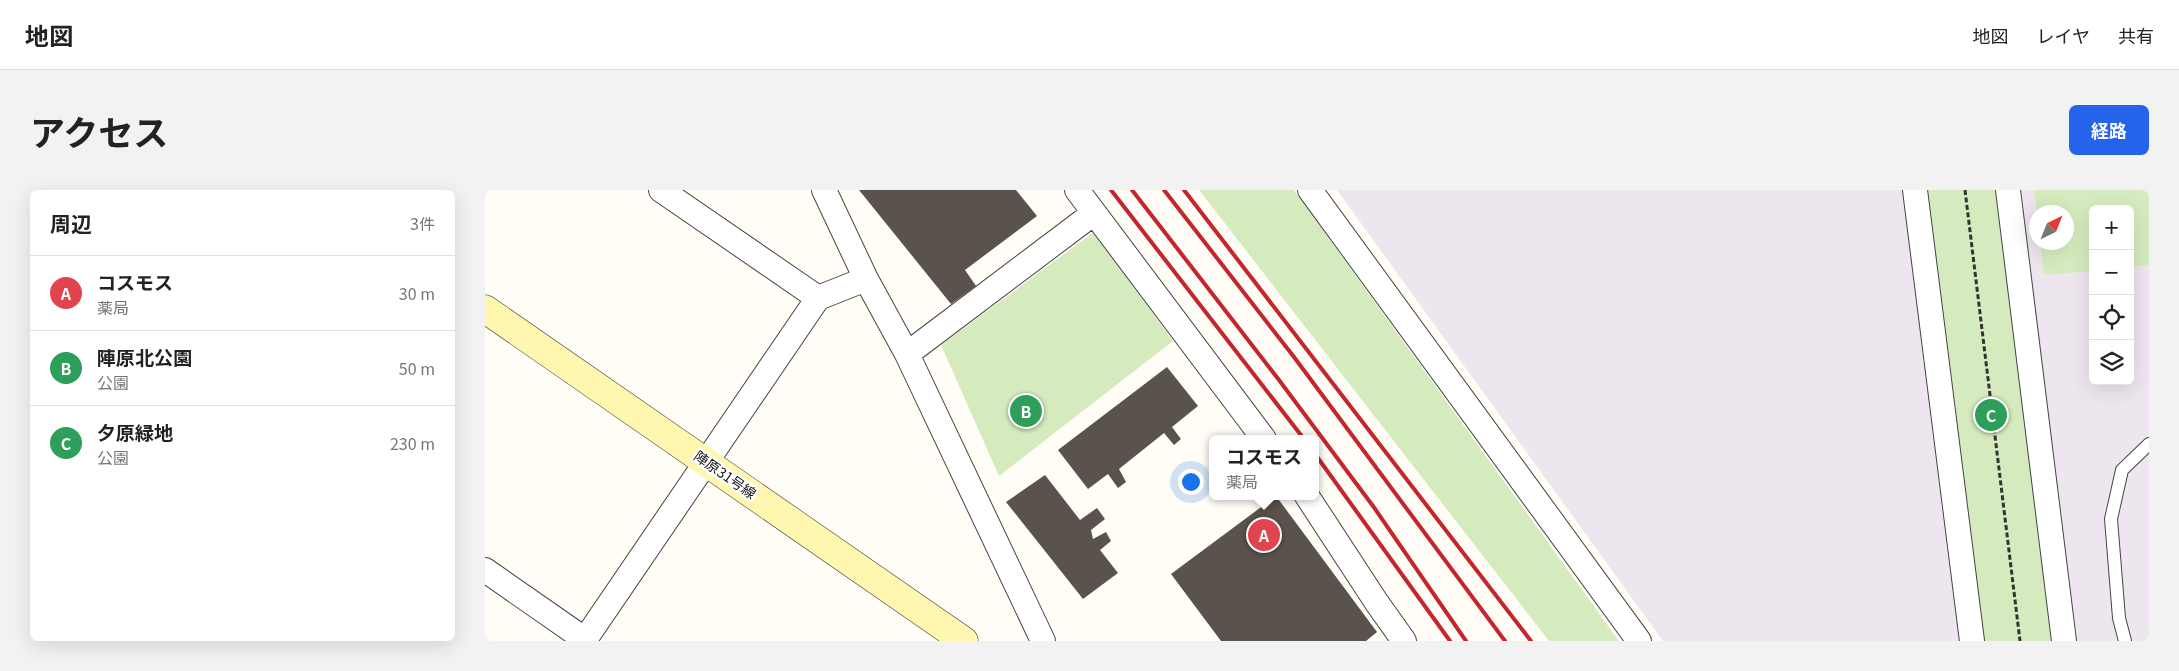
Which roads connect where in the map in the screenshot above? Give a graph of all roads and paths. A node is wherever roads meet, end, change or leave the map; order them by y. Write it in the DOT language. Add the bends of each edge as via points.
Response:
graph roads {
  1 [pos="661,190"];
  2 [pos="824,190"];
  3 [pos="1077,190"];
  4 [pos="1310,190"];
  5 [pos="1915,190"];
  6 [pos="1965,190"];
  7 [pos="2008,190"];
  8 [pos="1094,213"];
  9 [pos="866,279"];
  10 [pos="818,298"];
  11 [pos="485,309"];
  12 [pos="907,354"];
  13 [pos="1261,435"];
  14 [pos="2149,444"];
  15 [pos="706,462"];
  16 [pos="1310,500"];
  17 [pos="485,570"];
  18 [pos="585,641"];
  19 [pos="964,641"];
  20 [pos="1043,641"];
  21 [pos="1404,641"];
  22 [pos="1639,641"];
  23 [pos="1972,641"];
  24 [pos="2020,641"];
  25 [pos="2064,641"];
  26 [pos="2125,641"];
  1 -- 10 [label="street"];
  2 -- 9 [label="street"];
  3 -- 8 [label="street"];
  4 -- 22 [label="street"];
  5 -- 23 [label="street"];
  6 -- 24 [label="path"];
  7 -- 25 [label="street"];
  8 -- 12 [label="street"];
  8 -- 13 [label="street"];
  9 -- 10 [label="street"];
  9 -- 12 [label="street"];
  10 -- 15 [label="street"];
  11 -- 15 [label="street, 陣原31号線"];
  12 -- 20 [label="street"];
  14 -- 26 [label="lane" via="2122,470 2111,519 2119,618"];
  15 -- 18 [label="street"];
  15 -- 19 [label="street, 陣原31号線"];
  16 -- 21 [label="street"];
  17 -- 18 [label="street"];
}
